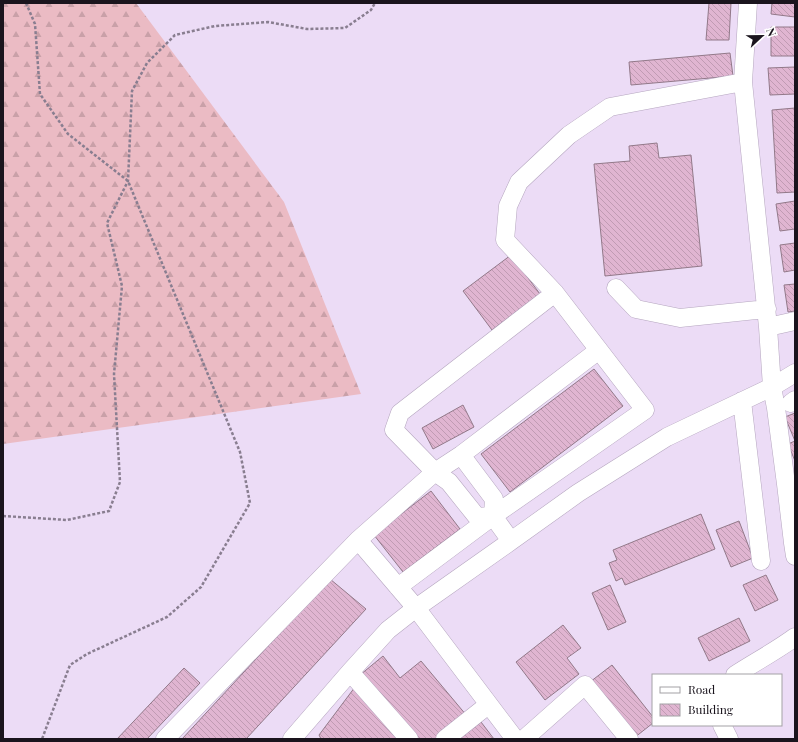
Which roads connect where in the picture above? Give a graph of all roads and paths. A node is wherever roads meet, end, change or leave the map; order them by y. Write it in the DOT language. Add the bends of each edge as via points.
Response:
graph roads {
  1 [pos="26,3"];
  2 [pos="375,3"];
  3 [pos="748,3"];
  4 [pos="743,82"];
  5 [pos="128,181"];
  6 [pos="616,288"];
  7 [pos="555,293"];
  8 [pos="767,309"];
  9 [pos="795,321"];
  10 [pos="768,327"];
  11 [pos="599,350"];
  12 [pos="795,373"];
  13 [pos="772,387"];
  14 [pos="742,401"];
  15 [pos="461,455"];
  16 [pos="435,472"];
  17 [pos="791,482"];
  18 [pos="3,516"];
  19 [pos="493,516"];
  20 [pos="358,540"];
  21 [pos="512,541"];
  22 [pos="795,556"];
  23 [pos="761,561"];
  24 [pos="398,587"];
  25 [pos="416,608"];
  26 [pos="795,638"];
  27 [pos="350,672"];
  28 [pos="736,674"];
  29 [pos="488,705"];
  30 [pos="722,726"];
  31 [pos="300,736"];
  32 [pos="42,739"];
  33 [pos="165,739"];
  34 [pos="409,739"];
  35 [pos="445,739"];
  36 [pos="515,739"];
  37 [pos="524,739"];
  38 [pos="629,739"];
  39 [pos="729,739"];
  1 -- 5 [label="path" via="35,24 40,94 68,134"];
  2 -- 5 [label="path" via="371,10 345,28 307,29 268,22 215,26 175,35 147,63 132,90"];
  3 -- 4 [label="street"];
  4 -- 7 [label="street" via="610,107 568,135 519,182 508,206 504,240"];
  4 -- 8 [label="street"];
  5 -- 18 [label="path" via="107,223 122,286 114,374 120,482 109,511 67,520"];
  5 -- 32 [label="path" via="240,452 250,503 201,587 167,617 87,654 70,665"];
  6 -- 8 [label="street" via="636,308 680,318"];
  7 -- 11 [label="street"];
  7 -- 16 [label="street" via="400,413 394,430"];
  8 -- 10 [label="street"];
  9 -- 10 [label="street"];
  10 -- 13 [label="street"];
  11 -- 15 [label="street"];
  11 -- 19 [label="street" via="645,410"];
  12 -- 13 [label="street"];
  13 -- 14 [label="street"];
  13 -- 17 [label="street"];
  14 -- 21 [label="street" via="667,437 578,494"];
  14 -- 23 [label="street"];
  15 -- 16 [label="street"];
  15 -- 19 [label="street" via="494,500"];
  16 -- 19 [label="street" via="449,482 477,517"];
  16 -- 20 [label="street"];
  17 -- 22 [label="street"];
  19 -- 21 [label="street"];
  19 -- 24 [label="street"];
  20 -- 24 [label="street"];
  20 -- 33 [label="street"];
  21 -- 25 [label="street"];
  24 -- 25 [label="street"];
  25 -- 27 [label="street" via="388,630"];
  25 -- 29 [label="street"];
  26 -- 28 [label="street"];
  27 -- 31 [label="street"];
  27 -- 34 [label="street"];
  29 -- 35 [label="street"];
  29 -- 36 [label="street"];
  30 -- 39 [label="street"];
  37 -- 38 [label="street" via="585,685"];
}
